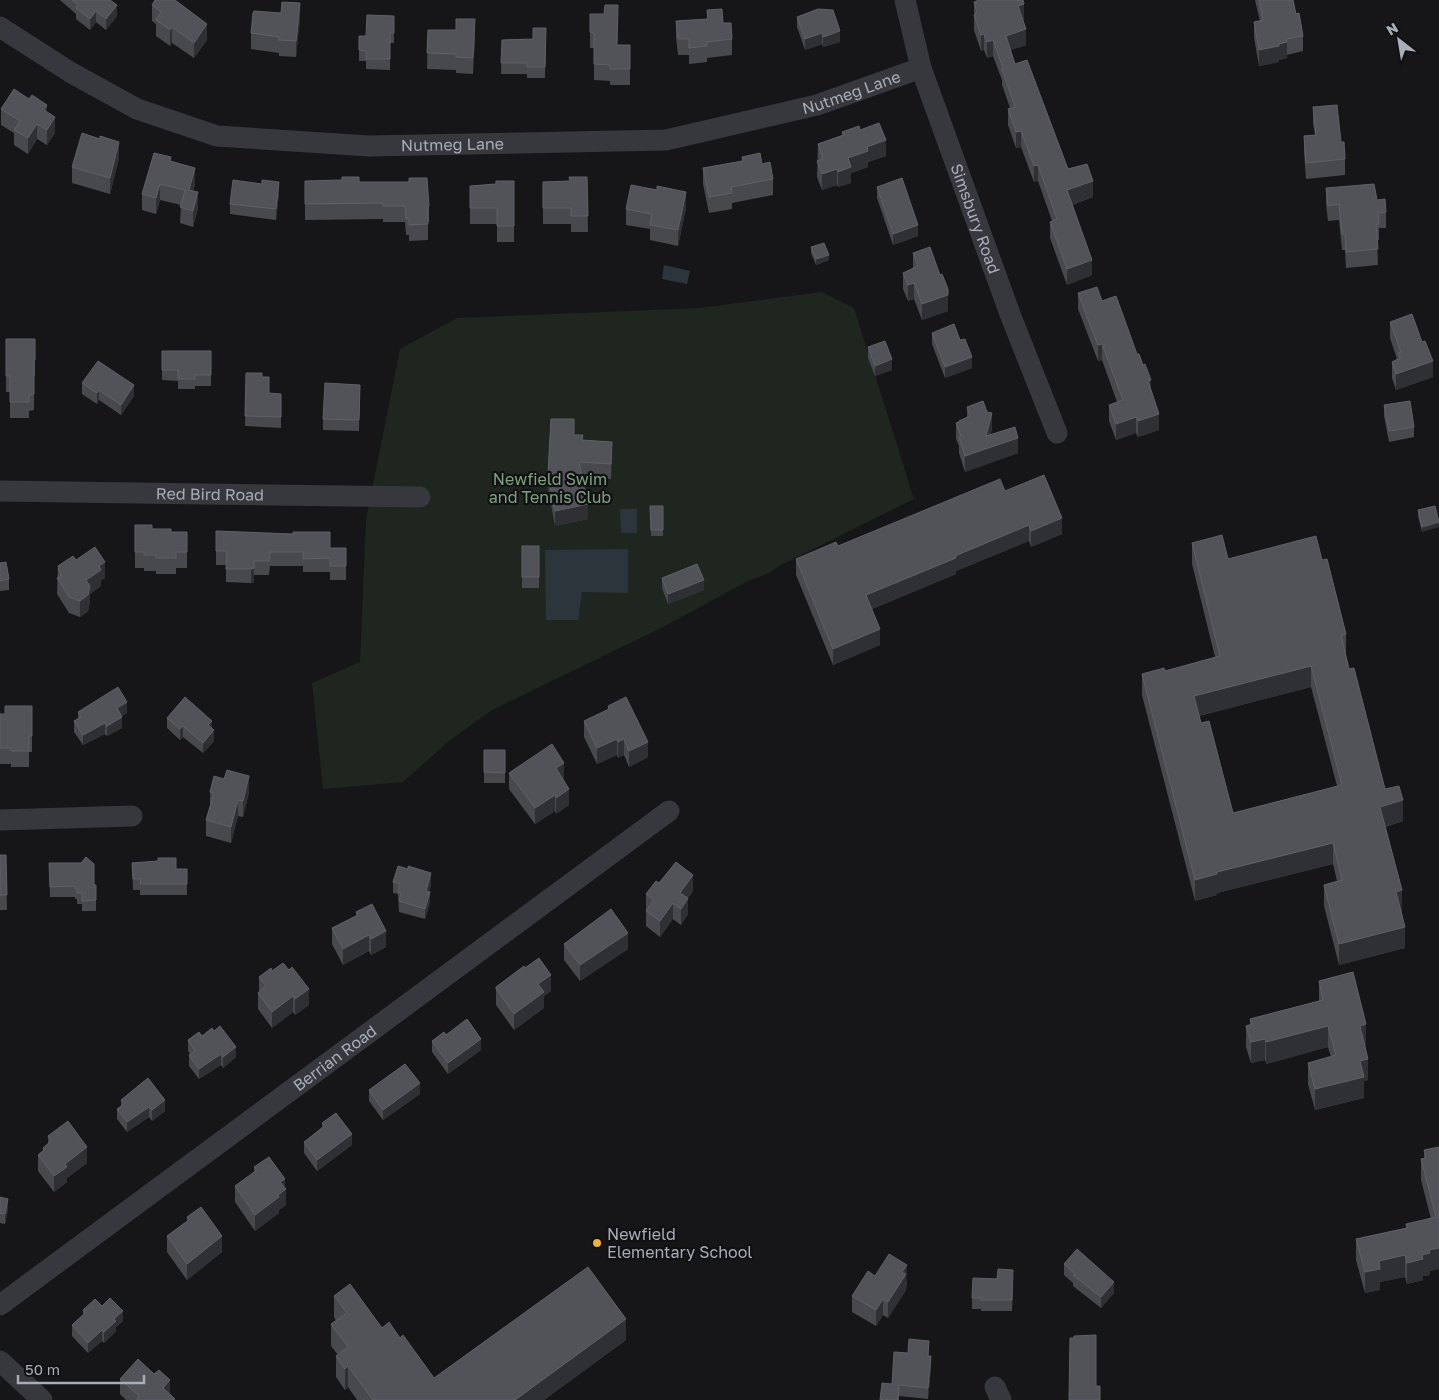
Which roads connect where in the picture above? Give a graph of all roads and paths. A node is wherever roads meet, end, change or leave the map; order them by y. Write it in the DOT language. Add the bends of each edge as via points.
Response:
graph roads {
  1 [pos="904,0"];
  2 [pos="0,26"];
  3 [pos="921,68"];
  4 [pos="1057,433"];
  5 [pos="0,491"];
  6 [pos="420,497"];
  7 [pos="669,811"];
  8 [pos="132,816"];
  9 [pos="0,820"];
  10 [pos="0,1304"];
  11 [pos="0,1361"];
  12 [pos="42,1400"];
  1 -- 3 [label="street, Simsbury Road"];
  2 -- 3 [label="street, Nutmeg Lane" via="70,72 137,109 217,136 369,146 666,140 817,105"];
  3 -- 4 [label="street, Simsbury Road"];
  5 -- 6 [label="street, Red Bird Road"];
  7 -- 10 [label="street, Berrian Road"];
  8 -- 9 [label="street"];
  11 -- 12 [label="street"];
}
